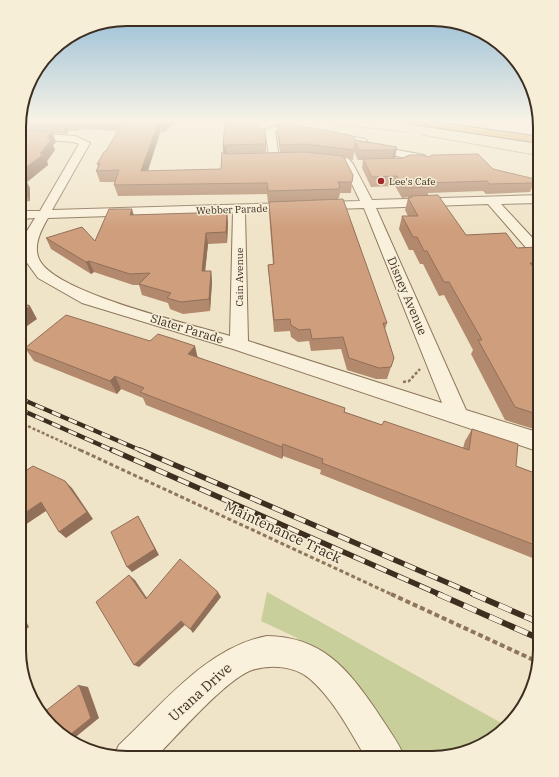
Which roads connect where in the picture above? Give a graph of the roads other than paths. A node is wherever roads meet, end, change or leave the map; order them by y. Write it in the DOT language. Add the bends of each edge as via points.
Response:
graph roads {
  1 [pos="77,156"];
  2 [pos="354,156"];
  3 [pos="417,156"];
  4 [pos="308,159"];
  5 [pos="395,163"];
  6 [pos="350,166"];
  7 [pos="533,199"];
  8 [pos="492,201"];
  9 [pos="368,204"];
  10 [pos="239,209"];
  11 [pos="26,215"];
  12 [pos="42,215"];
  13 [pos="533,247"];
  14 [pos="239,345"];
  15 [pos="458,416"];
  16 [pos="533,441"];
  17 [pos="137,751"];
  18 [pos="382,751"];
  1 -- 12 [label="street, Slater Parade"];
  2 -- 6 [label="street"];
  3 -- 5 [label="street" via="428,162"];
  4 -- 6 [label="street"];
  6 -- 9 [label="street, Disney Avenue"];
  7 -- 8 [label="street, Webber Parade"];
  8 -- 9 [label="street, Webber Parade"];
  8 -- 13 [label="street"];
  9 -- 10 [label="street, Webber Parade"];
  9 -- 15 [label="street, Disney Avenue"];
  10 -- 12 [label="street, Webber Parade"];
  10 -- 14 [label="street, Cain Avenue"];
  11 -- 12 [label="street, Webber Parade"];
  12 -- 14 [label="street, Slater Parade" via="30,246 32,260 43,275 88,299"];
  14 -- 15 [label="street, Slater Parade"];
  15 -- 16 [label="street, Slater Parade"];
  17 -- 18 [label="street, Urana Drive" via="226,667 250,654 272,650 297,655 311,661 325,672 340,689"];
}
